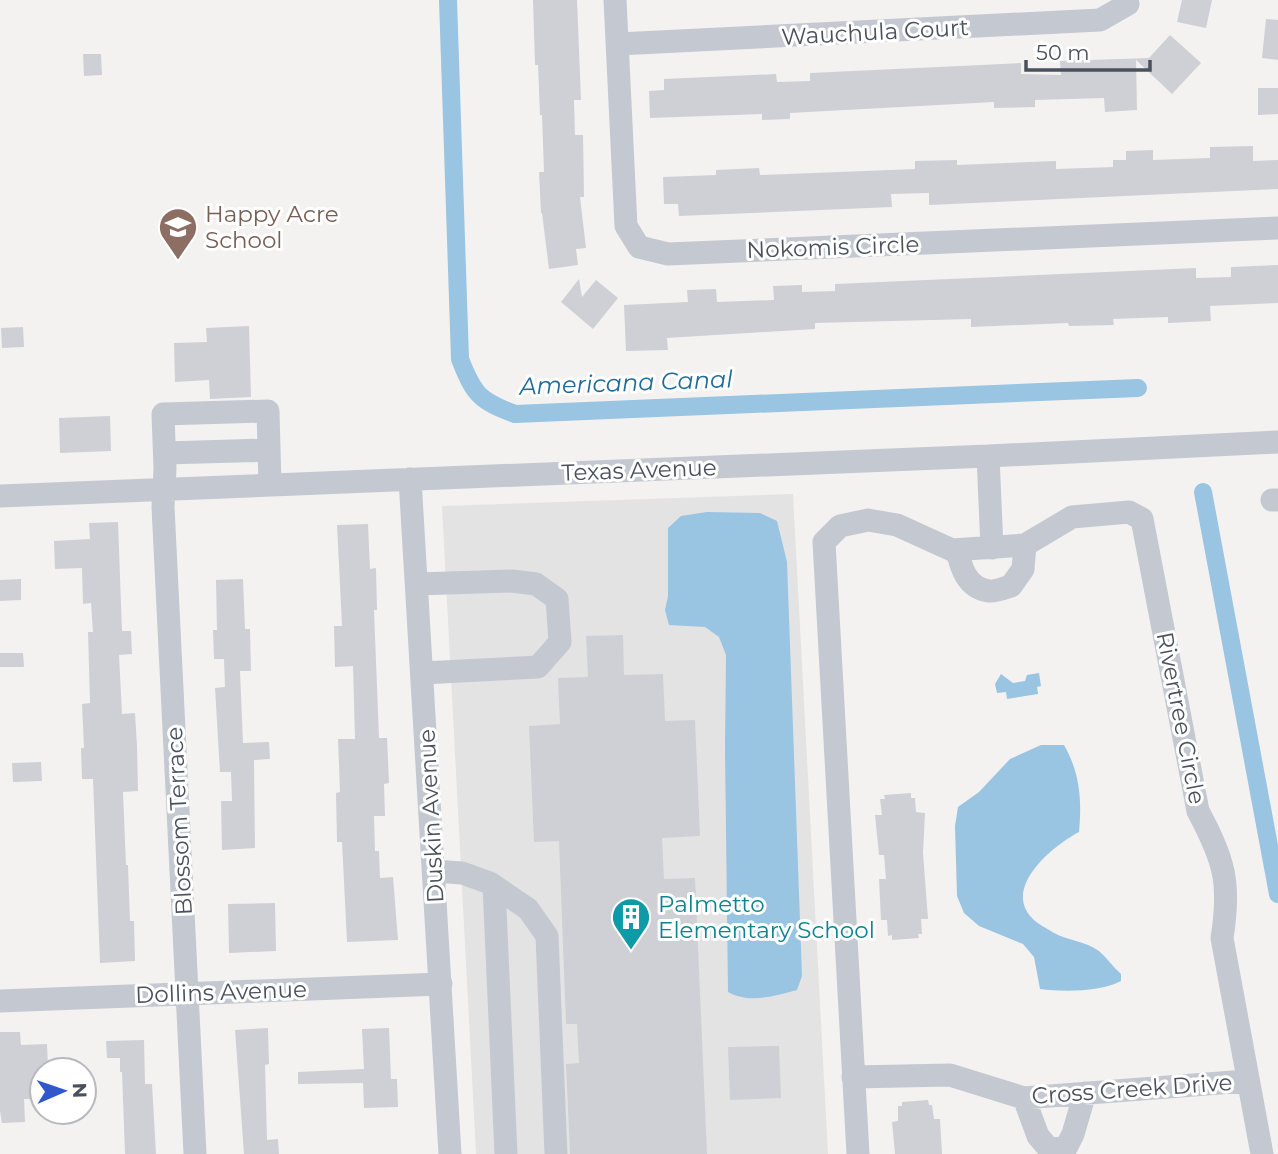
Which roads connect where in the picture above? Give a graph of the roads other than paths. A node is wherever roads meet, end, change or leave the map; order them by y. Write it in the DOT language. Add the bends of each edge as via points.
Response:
graph roads {
  1 [pos="615,0"];
  2 [pos="1128,4"];
  3 [pos="618,44"];
  4 [pos="1278,228"];
  5 [pos="1278,442"];
  6 [pos="269,450"];
  7 [pos="165,453"];
  8 [pos="988,456"];
  9 [pos="410,479"];
  10 [pos="270,485"];
  11 [pos="165,489"];
  12 [pos="0,496"];
  13 [pos="1025,545"];
  14 [pos="992,548"];
  15 [pos="957,550"];
  16 [pos="417,584"];
  17 [pos="422,673"];
  18 [pos="434,871"];
  19 [pos="494,886"];
  20 [pos="441,984"];
  21 [pos="187,993"];
  22 [pos="0,1000"];
  23 [pos="853,1077"];
  24 [pos="1247,1081"];
  25 [pos="1085,1093"];
  26 [pos="1024,1098"];
  27 [pos="195,1154"];
  28 [pos="450,1154"];
  29 [pos="506,1154"];
  30 [pos="556,1154"];
  31 [pos="858,1154"];
  32 [pos="1262,1154"];
  1 -- 3 [label="street, Nokomis Circle"];
  2 -- 3 [label="street, Wauchula Court" via="1101,20"];
  3 -- 4 [label="street, Nokomis Circle" via="626,226 639,247 668,254"];
  5 -- 8 [label="street, Texas Avenue"];
  6 -- 7 [label="street"];
  6 -- 7 [label="street, Blossom Terrace" via="268,411 229,412 163,414"];
  6 -- 10 [label="street"];
  7 -- 11 [label="street, Blossom Terrace"];
  8 -- 9 [label="street, Texas Avenue"];
  8 -- 14 [label="street"];
  9 -- 10 [label="street, Texas Avenue"];
  9 -- 16 [label="street, Duskin Avenue"];
  10 -- 11 [label="street, Texas Avenue"];
  11 -- 12 [label="street, Texas Avenue"];
  11 -- 21 [label="street, Blossom Terrace"];
  13 -- 14 [label="street, Rivertree Circle"];
  13 -- 15 [label="street" via="1023,569 1011,586 989,591 971,583 961,571"];
  13 -- 24 [label="street, Rivertree Circle" via="1072,517 1129,512 1142,519 1198,811 1225,874 1222,938"];
  14 -- 15 [label="street, Rivertree Circle"];
  15 -- 23 [label="street, Rivertree Circle" via="897,525 869,520 840,526 824,542"];
  16 -- 17 [label="street, Duskin Avenue"];
  16 -- 17 [label="street" via="536,584 556,599 560,642 538,667"];
  17 -- 18 [label="street, Duskin Avenue"];
  18 -- 19 [label="street" via="462,873"];
  18 -- 20 [label="street, Duskin Avenue"];
  19 -- 29 [label="street"];
  19 -- 30 [label="street" via="528,909 547,936"];
  20 -- 21 [label="street, Dollins Avenue"];
  20 -- 28 [label="street, Duskin Avenue"];
  21 -- 22 [label="street, Dollins Avenue"];
  21 -- 27 [label="street, Blossom Terrace"];
  23 -- 26 [label="street, Cross Creek Drive" via="950,1075"];
  23 -- 31 [label="street, Rivertree Circle"];
  24 -- 25 [label="street, Cross Creek Drive"];
  24 -- 32 [label="street, Rivertree Circle"];
  25 -- 26 [label="street, Cross Creek Drive"];
  25 -- 26 [label="street" via="1066,1148 1049,1149 1038,1136"];
}
